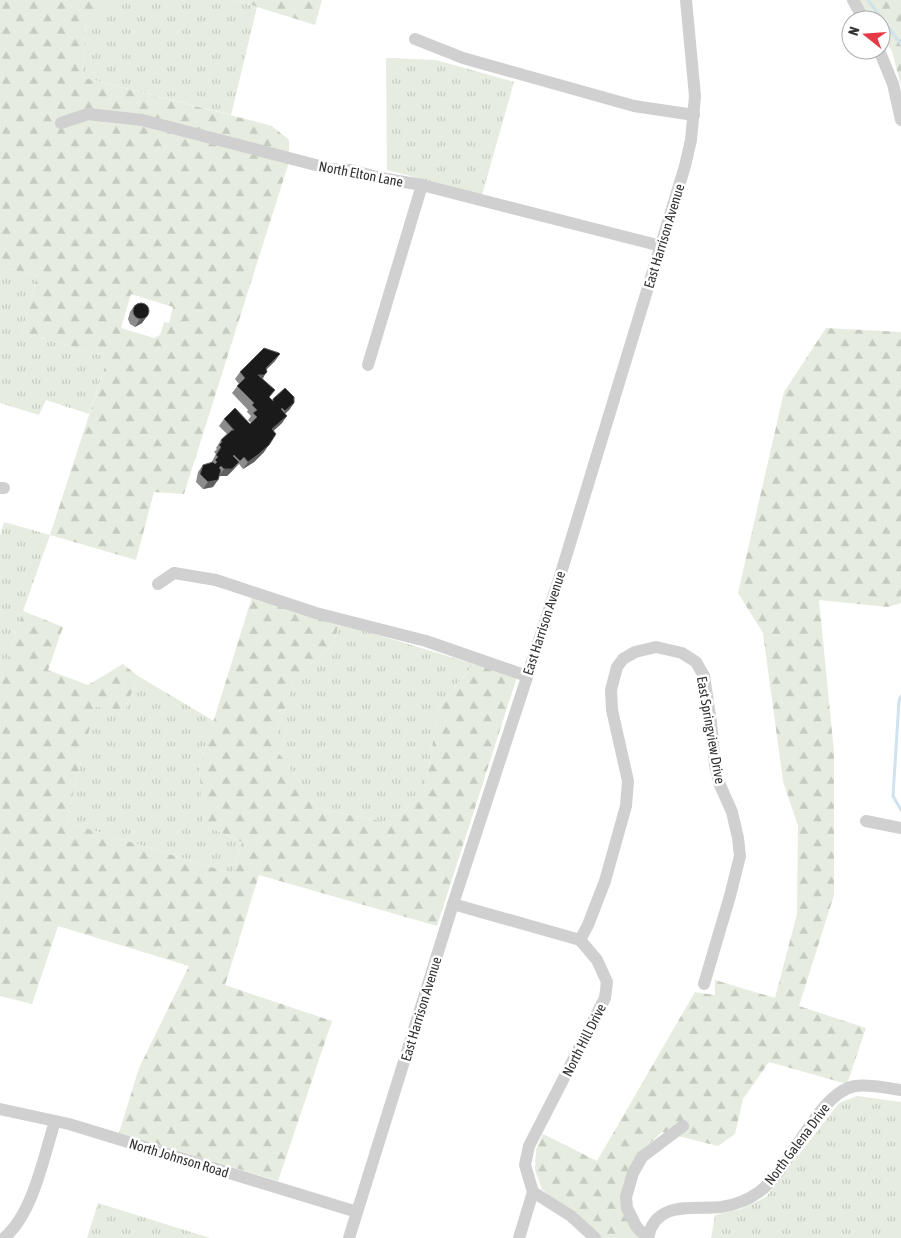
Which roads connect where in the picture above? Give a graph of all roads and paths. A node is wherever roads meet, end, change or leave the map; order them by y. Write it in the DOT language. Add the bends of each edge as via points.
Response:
graph roads {
  1 [pos="686,0"];
  2 [pos="415,39"];
  3 [pos="883,60"];
  4 [pos="694,115"];
  5 [pos="901,120"];
  6 [pos="61,123"];
  7 [pos="422,185"];
  8 [pos="661,246"];
  9 [pos="368,365"];
  10 [pos="158,584"];
  11 [pos="527,676"];
  12 [pos="866,821"];
  13 [pos="901,828"];
  14 [pos="453,904"];
  15 [pos="580,940"];
  16 [pos="704,984"];
  17 [pos="901,1090"];
  18 [pos="0,1109"];
  19 [pos="55,1121"];
  20 [pos="683,1126"];
  21 [pos="533,1192"];
  22 [pos="357,1212"];
  23 [pos="648,1237"];
  24 [pos="4,1238"];
  25 [pos="349,1238"];
  26 [pos="520,1238"];
  27 [pos="595,1238"];
  1 -- 4 [label="street, East Harrison Avenue"];
  2 -- 4 [label="street" via="463,58 625,104"];
  3 -- 5 [label="street" via="893,84"];
  4 -- 8 [label="street, East Harrison Avenue" via="685,166"];
  6 -- 7 [label="street, North Elton Lane" via="88,114 142,120 331,169"];
  7 -- 8 [label="street, North Elton Lane"];
  7 -- 9 [label="street"];
  8 -- 11 [label="street, East Harrison Avenue"];
  10 -- 11 [label="street" via="174,573 216,580 316,613 426,641"];
  11 -- 14 [label="street, East Harrison Avenue"];
  12 -- 13 [label="street"];
  14 -- 15 [label="street"];
  14 -- 22 [label="street, East Harrison Avenue"];
  15 -- 16 [label="street, East Springview Drive" via="604,881 626,806 628,781 612,710 617,667 635,652 656,647 682,653 696,662 704,676 715,764 732,812 740,856"];
  15 -- 21 [label="street, North Hill Drive" via="597,960 607,982 605,998 529,1146 525,1165"];
  17 -- 23 [label="street, North Galena Drive" via="847,1088 827,1104 778,1172 752,1197 720,1207 669,1212 656,1219"];
  18 -- 19 [label="street, North Johnson Road"];
  19 -- 22 [label="street, North Johnson Road"];
  19 -- 24 [label="street" via="31,1198 19,1221"];
  20 -- 23 [label="street" via="642,1156 633,1172 626,1197 627,1208 636,1226"];
  21 -- 26 [label="street"];
  21 -- 27 [label="street" via="571,1216"];
  22 -- 25 [label="street, East Harrison Avenue"];
}
